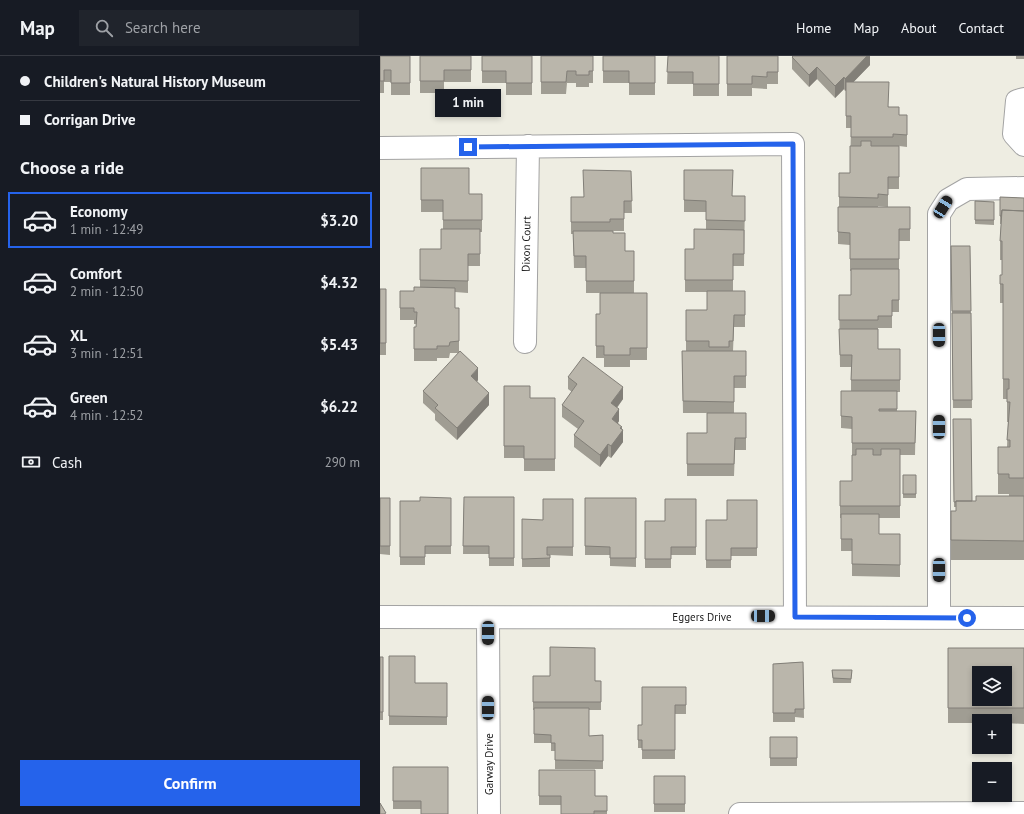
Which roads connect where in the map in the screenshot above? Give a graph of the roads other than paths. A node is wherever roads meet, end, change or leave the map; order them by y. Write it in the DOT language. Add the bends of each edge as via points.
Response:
graph roads {
  1 [pos="1024,99"];
  2 [pos="1024,145"];
  3 [pos="528,146"];
  4 [pos="380,148"];
  5 [pos="1024,188"];
  6 [pos="525,342"];
  7 [pos="380,617"];
  8 [pos="795,617"];
  9 [pos="488,618"];
  10 [pos="939,618"];
  11 [pos="1024,618"];
  12 [pos="984,813"];
  13 [pos="1024,813"];
  14 [pos="489,814"];
  15 [pos="740,814"];
  1 -- 2 [label="street" via="1016,101 1014,134"];
  3 -- 4 [label="street"];
  3 -- 6 [label="street, Dixon Court"];
  3 -- 8 [label="street" via="793,144"];
  5 -- 10 [label="street" via="967,189 948,200 939,214"];
  7 -- 9 [label="street, Eggers Drive"];
  8 -- 9 [label="street, Eggers Drive"];
  8 -- 10 [label="street, Eggers Drive"];
  9 -- 14 [label="street, Garway Drive"];
  10 -- 11 [label="street, Eggers Drive"];
  12 -- 13 [label="street"];
  12 -- 15 [label="street"];
}
